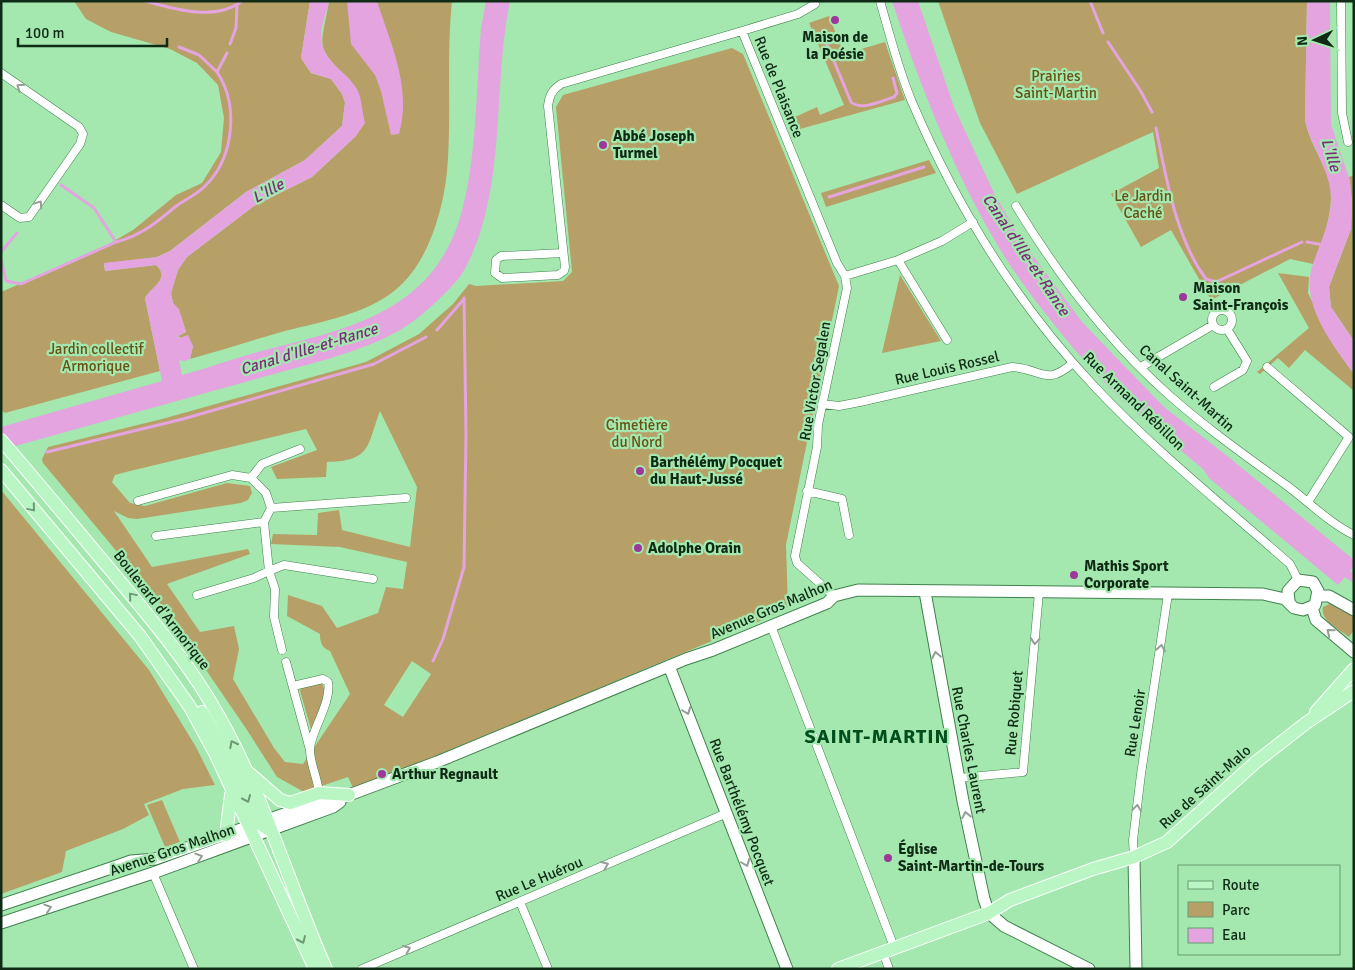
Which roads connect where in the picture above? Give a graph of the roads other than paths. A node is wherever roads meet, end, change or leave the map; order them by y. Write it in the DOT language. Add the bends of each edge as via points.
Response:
graph roads {
  1 [pos="880,1"];
  2 [pos="1341,1"];
  3 [pos="814,4"];
  4 [pos="742,31"];
  5 [pos="1,74"];
  6 [pos="1348,142"];
  7 [pos="1,205"];
  8 [pos="1016,206"];
  9 [pos="973,222"];
  10 [pos="563,252"];
  11 [pos="898,260"];
  12 [pos="845,276"];
  13 [pos="1213,325"];
  14 [pos="1226,329"];
  15 [pos="947,340"];
  16 [pos="1073,363"];
  17 [pos="1141,367"];
  18 [pos="1267,367"];
  19 [pos="1214,387"];
  20 [pos="822,404"];
  21 [pos="1,440"];
  22 [pos="300,449"];
  23 [pos="1,470"];
  24 [pos="251,478"];
  25 [pos="808,491"];
  26 [pos="406,498"];
  27 [pos="138,501"];
  28 [pos="1308,502"];
  29 [pos="271,508"];
  30 [pos="264,522"];
  31 [pos="849,535"];
  32 [pos="1354,535"];
  33 [pos="156,536"];
  34 [pos="269,570"];
  35 [pos="373,579"];
  36 [pos="1294,583"];
  37 [pos="925,592"];
  38 [pos="1040,592"];
  39 [pos="1168,594"];
  40 [pos="1262,594"];
  41 [pos="197,595"];
  42 [pos="834,596"];
  43 [pos="1319,596"];
  44 [pos="1289,601"];
  45 [pos="1312,608"];
  46 [pos="1354,610"];
  47 [pos="770,626"];
  48 [pos="282,650"];
  49 [pos="1354,652"];
  50 [pos="286,662"];
  51 [pos="669,666"];
  52 [pos="1354,669"];
  53 [pos="166,670"];
  54 [pos="293,686"];
  55 [pos="1354,691"];
  56 [pos="1354,702"];
  57 [pos="1336,705"];
  58 [pos="1306,724"];
  59 [pos="310,750"];
  60 [pos="246,770"];
  61 [pos="959,778"];
  62 [pos="231,790"];
  63 [pos="319,793"];
  64 [pos="349,796"];
  65 [pos="726,813"];
  66 [pos="260,829"];
  67 [pos="226,835"];
  68 [pos="1134,857"];
  69 [pos="153,873"];
  70 [pos="520,902"];
  71 [pos="1,905"];
  72 [pos="990,913"];
  73 [pos="1,923"];
  74 [pos="888,949"];
  75 [pos="194,969"];
  76 [pos="315,969"];
  77 [pos="326,969"];
  78 [pos="362,969"];
  79 [pos="548,969"];
  80 [pos="787,969"];
  81 [pos="838,969"];
  82 [pos="889,969"];
  83 [pos="1089,969"];
  84 [pos="1136,969"];
  1 -- 9 [label="street, Rue Armand Rébillon" via="912,101"];
  2 -- 6 [label="street" via="1342,113"];
  3 -- 4 [label="street" via="798,14"];
  4 -- 10 [label="street, Rue de Plaisance" via="554,88 548,106"];
  4 -- 12 [label="street, Rue de Plaisance"];
  7 -- 5 [label="street, one-way" via="20,218 29,217 80,144 83,134 79,127"];
  8 -- 17 [label="street, Canal Saint-Martin" via="1062,276"];
  9 -- 11 [label="street" via="942,241"];
  9 -- 16 [label="street, Rue Armand Rébillon" via="1018,295"];
  10 -- 10 [label="street, Rue de Plaisance" via="565,267 561,274 502,278 495,273 496,260 501,256"];
  11 -- 12 [label="street"];
  11 -- 15 [label="street"];
  12 -- 20 [label="street, Rue Victor Segalen" via="847,288"];
  13 -- 14 [label="street" via="1219,330"];
  13 -- 14 [label="street" via="1214,314 1225,311 1232,319"];
  13 -- 17 [label="street"];
  14 -- 19 [label="street" via="1247,362 1243,370"];
  16 -- 20 [label="street, Rue Louis Rossel" via="1059,375 1048,377 1012,366 860,402 839,406"];
  16 -- 36 [label="street, Rue Armand Rébillon" via="1124,417 1290,564"];
  17 -- 28 [label="street, Canal Saint-Martin" via="1240,454"];
  18 -- 28 [label="street" via="1349,437"];
  20 -- 25 [label="street, Rue Victor Segalen"];
  60 -- 21 [label="main road, Boulevard d'Armorique, one-way" via="214,708 174,647"];
  22 -- 24 [label="street" via="262,464"];
  23 -- 53 [label="main road, one-way"];
  24 -- 27 [label="street" via="232,475"];
  24 -- 29 [label="street" via="266,493"];
  25 -- 31 [label="street" via="842,499"];
  25 -- 42 [label="street, Rue Victor Segalen" via="795,556 797,563"];
  26 -- 29 [label="street"];
  28 -- 32 [label="street, Canal Saint-Martin"];
  29 -- 30 [label="street"];
  30 -- 33 [label="street"];
  30 -- 34 [label="street"];
  34 -- 35 [label="street" via="284,565"];
  34 -- 41 [label="street" via="254,578"];
  34 -- 48 [label="street" via="275,589 274,617"];
  36 -- 40 [label="street, Avenue Gros Malhon"];
  36 -- 43 [label="street, Rue Armand Rébillon" via="1313,582"];
  36 -- 44 [label="street"];
  37 -- 38 [label="street, Avenue Gros Malhon"];
  37 -- 42 [label="street, Avenue Gros Malhon" via="867,590"];
  61 -- 37 [label="street, Rue Charles Laurent, one-way"];
  38 -- 39 [label="street, Avenue Gros Malhon"];
  38 -- 61 [label="street, Rue Robiquet, one-way" via="1022,772"];
  39 -- 40 [label="street, Avenue Gros Malhon"];
  68 -- 39 [label="street, Rue Lenoir, one-way" via="1141,774"];
  40 -- 44 [label="street, Avenue Gros Malhon"];
  42 -- 47 [label="street, Avenue Gros Malhon" via="827,603"];
  43 -- 45 [label="street"];
  43 -- 46 [label="street" via="1329,596"];
  44 -- 45 [label="street" via="1298,610"];
  49 -- 45 [label="street, one-way" via="1316,620"];
  47 -- 51 [label="street, Avenue Gros Malhon"];
  47 -- 74 [label="street"];
  50 -- 54 [label="street"];
  51 -- 64 [label="street, Avenue Gros Malhon"];
  51 -- 65 [label="street, Rue Barthélémy Pocquet, one-way"];
  52 -- 58 [label="main road, Rue de Saint-Malo"];
  53 -- 62 [label="main road" via="204,731"];
  53 -- 66 [label="main road, one-way" via="202,711 231,762"];
  54 -- 59 [label="street"];
  54 -- 59 [label="street" via="323,679 328,682 329,688"];
  55 -- 57 [label="main road, Rue de Saint-Malo"];
  56 -- 57 [label="main road"];
  57 -- 58 [label="main road, Rue de Saint-Malo"];
  58 -- 68 [label="main road, Rue de Saint-Malo" via="1256,762 1167,842"];
  59 -- 63 [label="street"];
  60 -- 63 [label="main road" via="284,802"];
  60 -- 66 [label="main road, Boulevard d'Armorique"];
  72 -- 61 [label="street, Rue Charles Laurent, one-way"];
  62 -- 66 [label="main road"];
  62 -- 67 [label="main road"];
  63 -- 64 [label="main road"];
  64 -- 66 [label="street, Avenue Gros Malhon"];
  70 -- 65 [label="street, Rue Le Huérou, one-way"];
  65 -- 80 [label="street, Rue Barthélémy Pocquet, one-way"];
  66 -- 67 [label="street, Avenue Gros Malhon"];
  69 -- 66 [label="street, Avenue Gros Malhon, one-way"];
  66 -- 76 [label="main road, one-way"];
  66 -- 77 [label="main road"];
  67 -- 71 [label="street, Avenue Gros Malhon" via="155,859 114,867"];
  68 -- 72 [label="main road, Rue de Saint-Malo" via="1010,900"];
  68 -- 84 [label="street"];
  73 -- 69 [label="street, Avenue Gros Malhon, one-way"];
  69 -- 75 [label="street"];
  78 -- 70 [label="street, Rue Le Huérou, one-way"];
  70 -- 79 [label="street"];
  72 -- 74 [label="main road, Rue de Saint-Malo"];
  72 -- 83 [label="street" via="1004,926"];
  74 -- 81 [label="main road, Rue de Saint-Malo"];
  74 -- 82 [label="street"];
}
